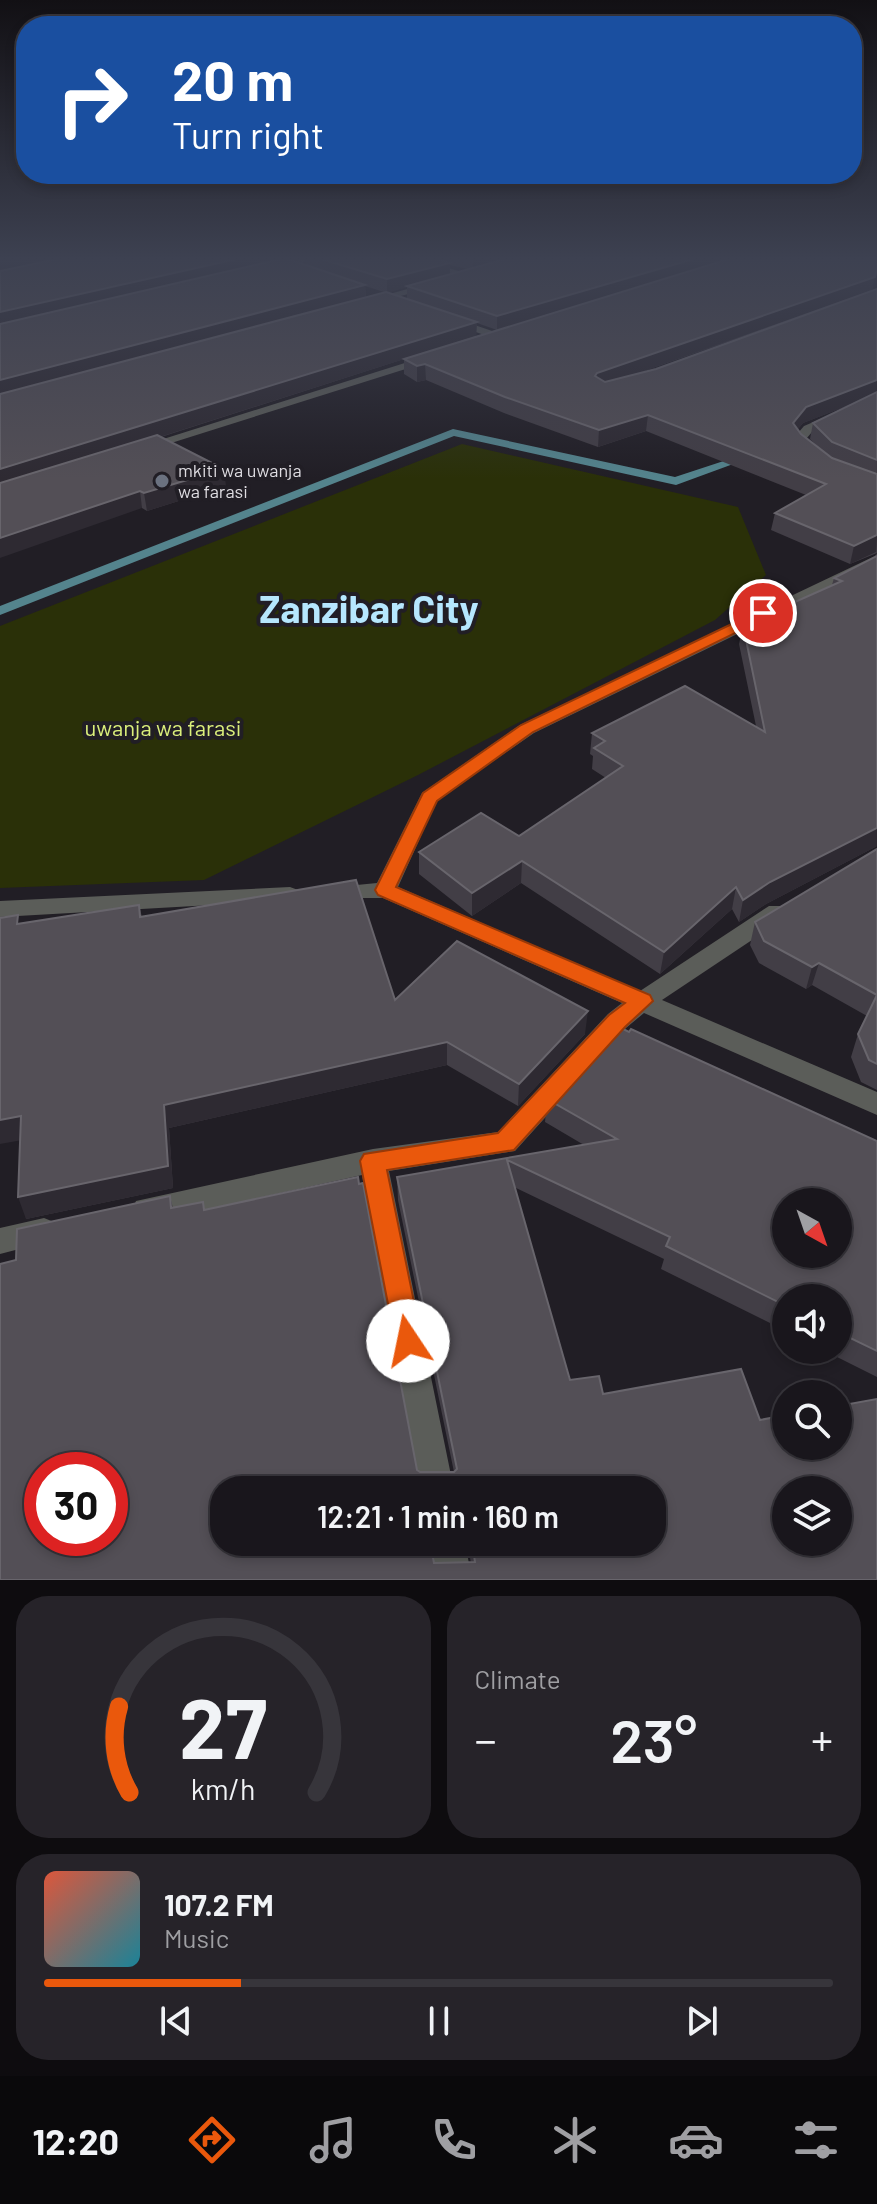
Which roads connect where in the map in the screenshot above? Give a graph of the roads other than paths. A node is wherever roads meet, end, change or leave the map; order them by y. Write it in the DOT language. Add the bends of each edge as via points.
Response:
graph roads {
  1 [pos="494,332"];
  2 [pos="476,343"];
  3 [pos="447,352"];
  4 [pos="877,399"];
  5 [pos="137,449"];
  6 [pos="817,461"];
  7 [pos="877,560"];
  8 [pos="385,890"];
  9 [pos="798,899"];
  10 [pos="0,909"];
  11 [pos="642,1001"];
  12 [pos="877,1104"];
  13 [pos="373,1161"];
  14 [pos="124,1214"];
  15 [pos="78,1224"];
  16 [pos="0,1241"];
  17 [pos="434,1476"];
  18 [pos="450,1556"];
  19 [pos="454,1580"];
  1 -- 2 [label="street" via="502,334"];
  3 -- 5 [label="street"];
  4 -- 6 [label="street" via="808,429 799,439"];
  7 -- 8 [label="street" via="527,729 429,797"];
  8 -- 10 [label="street"];
  8 -- 11 [label="street"];
  9 -- 11 [label="street"];
  11 -- 12 [label="street"];
  11 -- 13 [label="street" via="617,1021 505,1143"];
  13 -- 14 [label="street"];
  13 -- 17 [label="street"];
  15 -- 16 [label="street"];
  18 -- 19 [label="street"];
}
